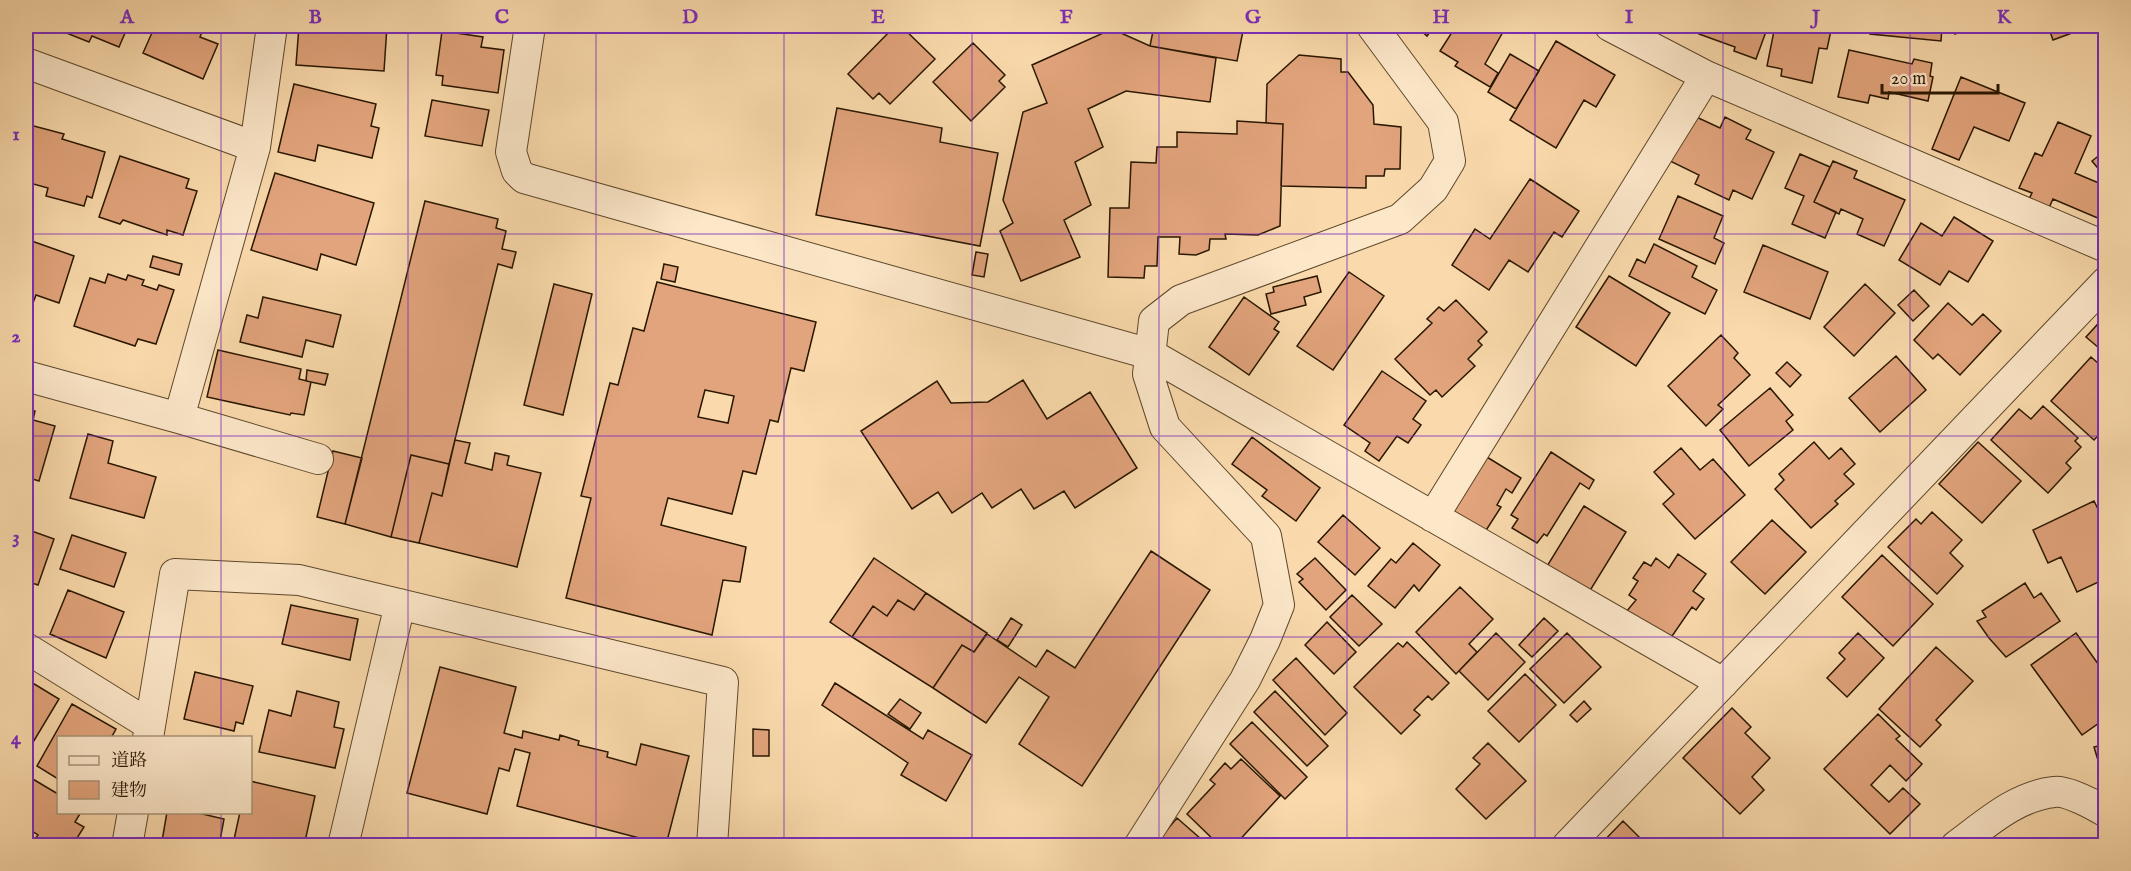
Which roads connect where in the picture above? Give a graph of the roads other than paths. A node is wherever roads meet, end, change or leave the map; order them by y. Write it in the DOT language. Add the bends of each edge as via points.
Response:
graph roads {
  1 [pos="272,26"];
  2 [pos="530,26"];
  3 [pos="1372,26"];
  4 [pos="1610,26"];
  5 [pos="26,63"];
  6 [pos="1706,76"];
  7 [pos="255,147"];
  8 [pos="2106,247"];
  9 [pos="2106,282"];
  10 [pos="1150,354"];
  11 [pos="26,376"];
  12 [pos="179,418"];
  13 [pos="318,459"];
  14 [pos="1433,517"];
  15 [pos="400,604"];
  16 [pos="26,648"];
  17 [pos="1723,683"];
  18 [pos="149,731"];
  19 [pos="2106,812"];
  20 [pos="133,814"];
  21 [pos="127,846"];
  22 [pos="343,846"];
  23 [pos="712,846"];
  24 [pos="1138,846"];
  25 [pos="1567,846"];
  26 [pos="1956,846"];
  1 -- 7 [label="street"];
  2 -- 10 [label="street" via="511,152 517,171 524,178"];
  3 -- 10 [label="street" via="1443,122 1450,161 1433,189 1400,219 1181,300 1154,321"];
  4 -- 6 [label="street"];
  5 -- 7 [label="street"];
  6 -- 8 [label="street"];
  6 -- 14 [label="street"];
  7 -- 12 [label="street"];
  9 -- 17 [label="street"];
  10 -- 14 [label="street"];
  10 -- 24 [label="street" via="1148,374 1165,428 1266,536 1279,605 1245,680"];
  11 -- 12 [label="street"];
  12 -- 13 [label="street"];
  14 -- 17 [label="street"];
  15 -- 18 [label="street" via="299,580 175,574"];
  15 -- 22 [label="street"];
  15 -- 23 [label="street" via="723,682"];
  16 -- 18 [label="street"];
  17 -- 25 [label="street"];
  19 -- 26 [label="street" via="2056,791 2020,800"];
  20 -- 21 [label="street"];
}
